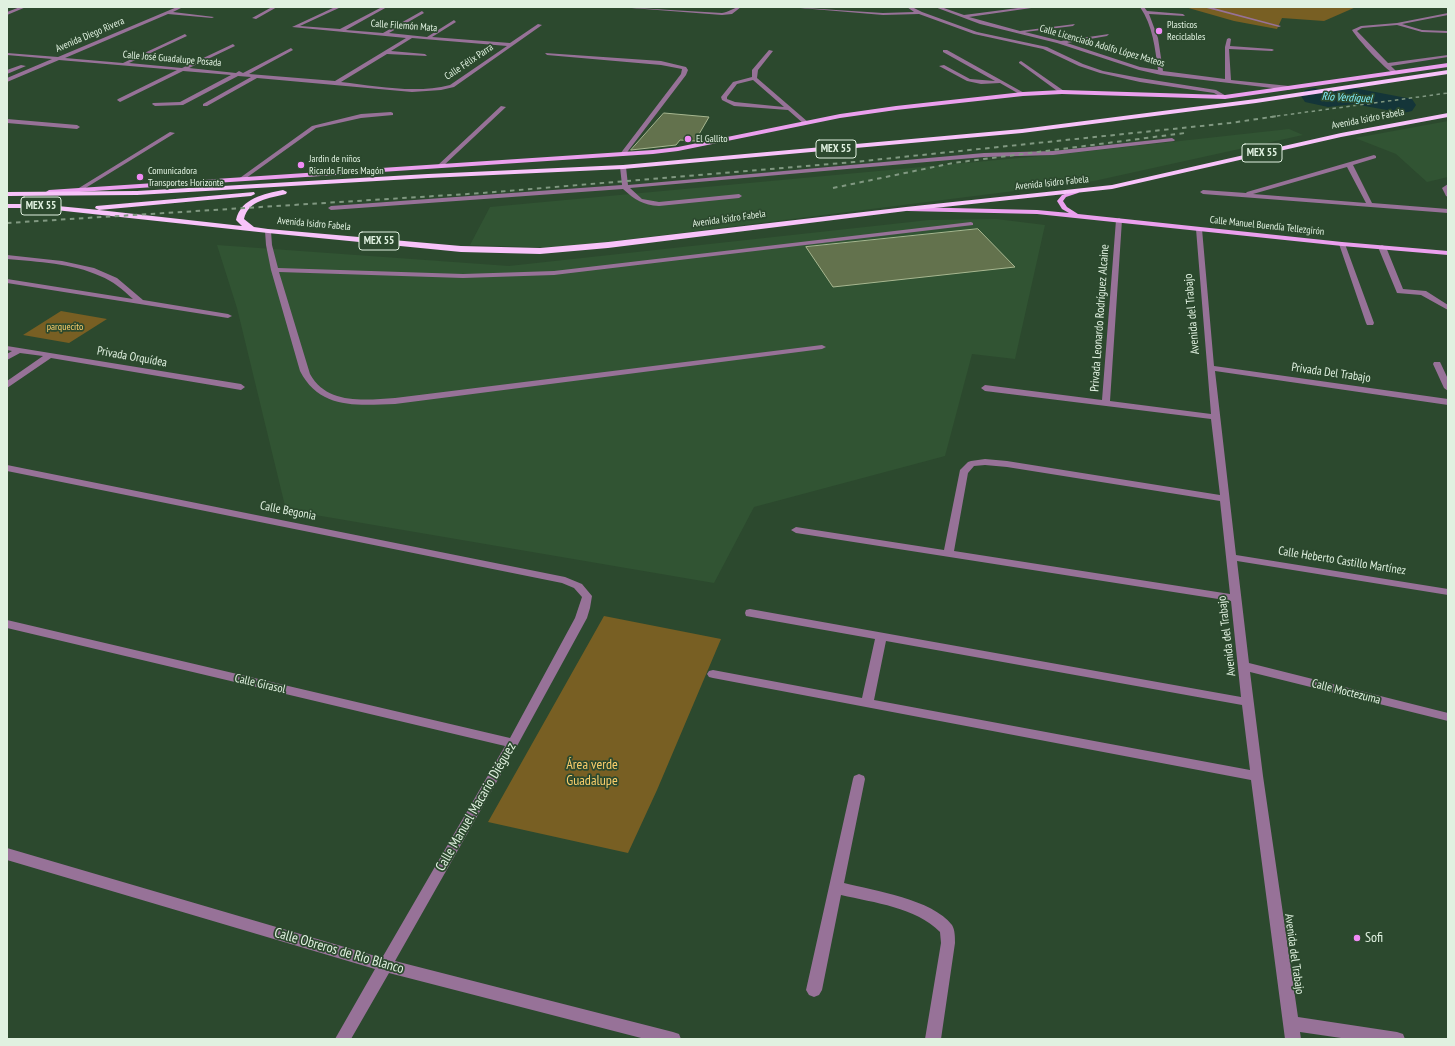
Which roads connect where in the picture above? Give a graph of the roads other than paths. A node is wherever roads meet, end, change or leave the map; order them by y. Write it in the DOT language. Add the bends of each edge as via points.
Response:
graph roads {
  1 [pos="24,7"];
  2 [pos="181,7"];
  3 [pos="276,7"];
  4 [pos="339,7"];
  5 [pos="384,7"];
  6 [pos="620,7"];
  7 [pos="739,7"];
  8 [pos="791,7"];
  9 [pos="908,7"];
  10 [pos="937,7"];
  11 [pos="1036,7"];
  12 [pos="1142,7"];
  13 [pos="1205,7"];
  14 [pos="422,12"];
  15 [pos="1146,12"];
  16 [pos="167,13"];
  17 [pos="920,13"];
  18 [pos="7,14"];
  19 [pos="1448,14"];
  20 [pos="1183,15"];
  21 [pos="964,16"];
  22 [pos="212,17"];
  23 [pos="254,18"];
  24 [pos="454,21"];
  25 [pos="1397,24"];
  26 [pos="540,25"];
  27 [pos="1073,26"];
  28 [pos="1279,26"];
  29 [pos="341,31"];
  30 [pos="1016,32"];
  31 [pos="1448,32"];
  32 [pos="385,34"];
  33 [pos="185,35"];
  34 [pos="1107,35"];
  35 [pos="412,36"];
  36 [pos="429,37"];
  37 [pos="1229,39"];
  38 [pos="1059,42"];
  39 [pos="512,44"];
  40 [pos="233,46"];
  41 [pos="1227,47"];
  42 [pos="291,49"];
  43 [pos="1272,50"];
  44 [pos="771,51"];
  45 [pos="945,51"];
  46 [pos="384,52"];
  47 [pos="52,53"];
  48 [pos="7,54"];
  49 [pos="547,54"];
  50 [pos="425,55"];
  51 [pos="45,56"];
  52 [pos="1448,56"];
  53 [pos="58,58"];
  54 [pos="32,62"];
  55 [pos="1021,62"];
  56 [pos="26,64"];
  57 [pos="124,64"];
  58 [pos="1386,65"];
  59 [pos="1448,65"];
  60 [pos="942,66"];
  61 [pos="184,68"];
  62 [pos="7,72"];
  63 [pos="1394,72"];
  64 [pos="1448,72"];
  65 [pos="1161,73"];
  66 [pos="242,74"];
  67 [pos="258,75"];
  68 [pos="754,78"];
  69 [pos="7,80"];
  70 [pos="1228,81"];
  71 [pos="998,82"];
  72 [pos="336,83"];
  73 [pos="1289,88"];
  74 [pos="1062,92"];
  75 [pos="1023,94"];
  76 [pos="1225,97"];
  77 [pos="120,100"];
  78 [pos="155,104"];
  79 [pos="205,105"];
  80 [pos="503,107"];
  81 [pos="790,109"];
  82 [pos="391,114"];
  83 [pos="1140,115"];
  84 [pos="1448,115"];
  85 [pos="7,121"];
  86 [pos="806,123"];
  87 [pos="77,127"];
  88 [pos="172,133"];
  89 [pos="1172,140"];
  90 [pos="623,154"];
  91 [pos="1374,157"];
  92 [pos="1349,164"];
  93 [pos="440,166"];
  94 [pos="623,167"];
  95 [pos="531,172"];
  96 [pos="240,180"];
  97 [pos="625,187"];
  98 [pos="1447,187"];
  99 [pos="77,191"];
  100 [pos="283,192"];
  101 [pos="1076,192"];
  102 [pos="1203,192"];
  103 [pos="7,194"];
  104 [pos="24,194"];
  105 [pos="1242,195"];
  106 [pos="1448,195"];
  107 [pos="739,196"];
  108 [pos="1370,205"];
  109 [pos="7,206"];
  110 [pos="331,208"];
  111 [pos="906,209"];
  112 [pos="75,210"];
  113 [pos="1448,211"];
  114 [pos="7,214"];
  115 [pos="1085,217"];
  116 [pos="1118,220"];
  117 [pos="971,224"];
  118 [pos="251,229"];
  119 [pos="1199,229"];
  120 [pos="268,231"];
  121 [pos="1342,244"];
  122 [pos="1382,247"];
  123 [pos="1448,253"];
  124 [pos="7,257"];
  125 [pos="275,270"];
  126 [pos="7,281"];
  127 [pos="141,302"];
  128 [pos="1448,308"];
  129 [pos="228,316"];
  130 [pos="1370,323"];
  131 [pos="7,348"];
  132 [pos="822,348"];
  133 [pos="19,350"];
  134 [pos="50,355"];
  135 [pos="7,358"];
  136 [pos="1437,364"];
  137 [pos="1210,368"];
  138 [pos="7,385"];
  139 [pos="241,387"];
  140 [pos="985,388"];
  141 [pos="1448,388"];
  142 [pos="1448,402"];
  143 [pos="1106,403"];
  144 [pos="1215,417"];
  145 [pos="7,468"];
  146 [pos="1225,499"];
  147 [pos="796,530"];
  148 [pos="948,554"];
  149 [pos="1232,556"];
  150 [pos="565,580"];
  151 [pos="1448,592"];
  152 [pos="1236,598"];
  153 [pos="750,613"];
  154 [pos="7,624"];
  155 [pos="881,636"];
  156 [pos="1244,666"];
  157 [pos="713,674"];
  158 [pos="1248,702"];
  159 [pos="867,703"];
  160 [pos="1448,717"];
  161 [pos="513,743"];
  162 [pos="1257,776"];
  163 [pos="859,780"];
  164 [pos="7,854"];
  165 [pos="835,886"];
  166 [pos="384,965"];
  167 [pos="814,990"];
  168 [pos="1290,1023"];
  169 [pos="343,1039"];
  170 [pos="673,1039"];
  171 [pos="933,1039"];
  172 [pos="1293,1039"];
  173 [pos="1397,1039"];
  1 -- 18 [label="street"];
  2 -- 16 [label="street, Avenida Diego Rivera"];
  3 -- 23 [label="street"];
  4 -- 29 [label="street, Calle Filemón Mata" via="294,27"];
  5 -- 29 [label="street"];
  6 -- 7 [label="street" via="722,14 730,13"];
  8 -- 17 [label="street" via="883,14"];
  9 -- 17 [label="street, Calle Licenciado Adolfo López Mateos"];
  10 -- 21 [label="street, Calle Licenciado Adolfo López Mateos"];
  11 -- 21 [label="street"];
  12 -- 15 [label="street"];
  13 -- 28 [label="street"];
  14 -- 32 [label="street"];
  15 -- 20 [label="street"];
  15 -- 65 [label="street" via="1154,34"];
  16 -- 22 [label="street"];
  16 -- 53 [label="street, Avenida Diego Rivera"];
  17 -- 76 [label="street, Calle Licenciado Adolfo López Mateos" via="976,33 1046,48 1080,65 1102,72 1216,92"];
  19 -- 25 [label="street"];
  21 -- 30 [label="street, Calle Licenciado Adolfo López Mateos"];
  24 -- 36 [label="street"];
  25 -- 31 [label="street" via="1422,31"];
  25 -- 58 [label="street" via="1361,27 1354,30"];
  26 -- 39 [label="street, Calle Félix Parra"];
  27 -- 30 [label="street"];
  29 -- 32 [label="street, Calle Filemón Mata"];
  30 -- 38 [label="street, Calle Licenciado Adolfo López Mateos"];
  32 -- 35 [label="street, Calle Filemón Mata"];
  33 -- 57 [label="street"];
  34 -- 38 [label="street"];
  35 -- 36 [label="street, Calle Filemón Mata"];
  35 -- 46 [label="street"];
  36 -- 39 [label="street, Calle Filemón Mata"];
  37 -- 41 [label="street"];
  38 -- 65 [label="street, Calle Licenciado Adolfo López Mateos"];
  39 -- 72 [label="street, Calle Félix Parra" via="452,86 441,90"];
  40 -- 61 [label="street"];
  41 -- 43 [label="street"];
  41 -- 70 [label="street"];
  42 -- 66 [label="street"];
  44 -- 68 [label="street" via="755,70"];
  45 -- 71 [label="street"];
  46 -- 50 [label="street"];
  46 -- 72 [label="street"];
  47 -- 51 [label="street, Avenida Diego Rivera"];
  48 -- 51 [label="street, Calle José Guadalupe Posada"];
  49 -- 90 [label="street" via="661,63 684,68 684,74"];
  51 -- 53 [label="street, Calle José Guadalupe Posada"];
  51 -- 54 [label="street, Avenida Diego Rivera"];
  52 -- 58 [label="street"];
  53 -- 57 [label="street, Calle José Guadalupe Posada"];
  53 -- 69 [label="street, Avenida Diego Rivera"];
  55 -- 74 [label="street"];
  56 -- 62 [label="street"];
  57 -- 61 [label="street, Calle José Guadalupe Posada"];
  58 -- 63 [label="street"];
  59 -- 63 [label="main road, MEX 55"];
  60 -- 71 [label="street" via="967,81"];
  61 -- 66 [label="street, Calle José Guadalupe Posada"];
  61 -- 77 [label="street"];
  63 -- 73 [label="main road, MEX 55"];
  64 -- 83 [label="highway, MEX 55"];
  65 -- 70 [label="street, Calle Licenciado Adolfo López Mateos"];
  66 -- 67 [label="street, Calle José Guadalupe Posada"];
  66 -- 78 [label="street" via="181,104"];
  67 -- 72 [label="street, Calle José Guadalupe Posada"];
  67 -- 79 [label="street"];
  68 -- 81 [label="street"];
  68 -- 81 [label="street" via="735,83 724,97 725,100 734,104"];
  70 -- 73 [label="street, Calle Licenciado Adolfo López Mateos"];
  71 -- 75 [label="street"];
  73 -- 76 [label="main road, MEX 55"];
  74 -- 75 [label="main road, MEX 55"];
  74 -- 76 [label="main road, MEX 55"];
  75 -- 86 [label="main road, MEX 55" via="883,110"];
  76 -- 83 [label="highway" via="1182,104"];
  80 -- 93 [label="street"];
  81 -- 86 [label="street"];
  82 -- 96 [label="street" via="361,116 314,127"];
  83 -- 94 [label="highway, MEX 55" via="946,139"];
  84 -- 101 [label="highway, Avenida Isidro Fabela / MEX 55" via="1341,135 1133,183"];
  85 -- 87 [label="street"];
  86 -- 90 [label="main road, MEX 55" via="678,149"];
  88 -- 99 [label="street"];
  89 -- 97 [label="street" via="1053,153 984,155"];
  90 -- 93 [label="main road, MEX 55"];
  91 -- 92 [label="street"];
  92 -- 105 [label="street"];
  92 -- 108 [label="street"];
  93 -- 96 [label="main road, MEX 55"];
  94 -- 95 [label="highway, MEX 55"];
  94 -- 97 [label="street"];
  95 -- 100 [label="highway"];
  95 -- 104 [label="highway, MEX 55" via="138,193"];
  96 -- 99 [label="main road, MEX 55"];
  97 -- 107 [label="street" via="639,201 648,204"];
  97 -- 110 [label="street"];
  98 -- 106 [label="street"];
  99 -- 104 [label="main road, MEX 55"];
  100 -- 112 [label="highway"];
  100 -- 118 [label="highway" via="260,198 242,211 240,220"];
  101 -- 111 [label="highway, Avenida Isidro Fabela / MEX 55"];
  101 -- 115 [label="main road, Calle Manuel Buendía Tellezgirón" via="1064,196 1060,201 1064,208"];
  102 -- 105 [label="street"];
  103 -- 104 [label="highway, MEX 55"];
  105 -- 108 [label="street"];
  108 -- 113 [label="street"];
  109 -- 112 [label="highway, Avenida Isidro Fabela / MEX 55"];
  111 -- 115 [label="main road, Calle Manuel Buendía Tellezgirón" via="1002,211"];
  111 -- 120 [label="highway, Avenida Isidro Fabela / MEX 55" via="540,251 461,249"];
  112 -- 114 [label="highway"];
  112 -- 118 [label="highway, Avenida Isidro Fabela / MEX 55"];
  115 -- 116 [label="main road, Calle Manuel Buendía Tellezgirón"];
  116 -- 119 [label="main road, Calle Manuel Buendía Tellezgirón"];
  116 -- 143 [label="street, Privada Leonardo Rodríguez Alcaine"];
  117 -- 125 [label="street" via="539,274 463,276"];
  118 -- 120 [label="highway, Avenida Isidro Fabela / MEX 55"];
  119 -- 121 [label="main road, Calle Manuel Buendía Tellezgirón"];
  119 -- 137 [label="street, Avenida del Trabajo"];
  120 -- 125 [label="street"];
  121 -- 122 [label="main road, Calle Manuel Buendía Tellezgirón"];
  121 -- 130 [label="street"];
  122 -- 123 [label="main road, Calle Manuel Buendía Tellezgirón"];
  122 -- 128 [label="street" via="1400,291 1423,293"];
  124 -- 127 [label="street" via="68,265 100,273 114,279"];
  125 -- 132 [label="street" via="304,372 310,383 320,392 338,399 364,402 395,401"];
  126 -- 127 [label="street"];
  127 -- 129 [label="street"];
  131 -- 133 [label="street, Privada Orquídea"];
  133 -- 134 [label="street, Privada Orquídea"];
  133 -- 135 [label="street"];
  134 -- 138 [label="street"];
  134 -- 139 [label="street, Privada Orquídea"];
  136 -- 141 [label="street"];
  137 -- 142 [label="street, Privada Del Trabajo"];
  137 -- 144 [label="street, Avenida del Trabajo"];
  140 -- 143 [label="street"];
  143 -- 144 [label="street, Privada Leonardo Rodríguez Alcaine"];
  144 -- 146 [label="street, Avenida del Trabajo"];
  145 -- 150 [label="street, Calle Begonia"];
  146 -- 148 [label="street" via="1007,464 971,464 964,472"];
  146 -- 149 [label="street, Avenida del Trabajo"];
  147 -- 148 [label="street"];
  148 -- 152 [label="street"];
  149 -- 151 [label="street, Calle Heberto Castillo Martínez"];
  149 -- 152 [label="street, Avenida del Trabajo"];
  150 -- 161 [label="street, Calle Manuel Macario Diéguez" via="578,586 586,596 586,608"];
  152 -- 156 [label="street, Avenida del Trabajo"];
  153 -- 155 [label="street"];
  154 -- 161 [label="street, Calle Girasol"];
  155 -- 158 [label="street"];
  155 -- 159 [label="street"];
  156 -- 158 [label="street, Avenida del Trabajo"];
  156 -- 160 [label="street, Calle Moctezuma"];
  157 -- 159 [label="street"];
  158 -- 162 [label="street, Avenida del Trabajo"];
  159 -- 162 [label="street"];
  161 -- 166 [label="street, Calle Manuel Macario Diéguez"];
  162 -- 168 [label="street, Avenida del Trabajo"];
  163 -- 165 [label="street"];
  164 -- 166 [label="street, Calle Obreros de Río Blanco"];
  165 -- 167 [label="street"];
  165 -- 171 [label="street" via="916,908 935,918 947,930 948,943"];
  166 -- 169 [label="street, Calle Manuel Macario Diéguez"];
  166 -- 170 [label="street, Calle Obreros de Río Blanco"];
  168 -- 172 [label="street, Avenida del Trabajo"];
  168 -- 173 [label="street"];
}
